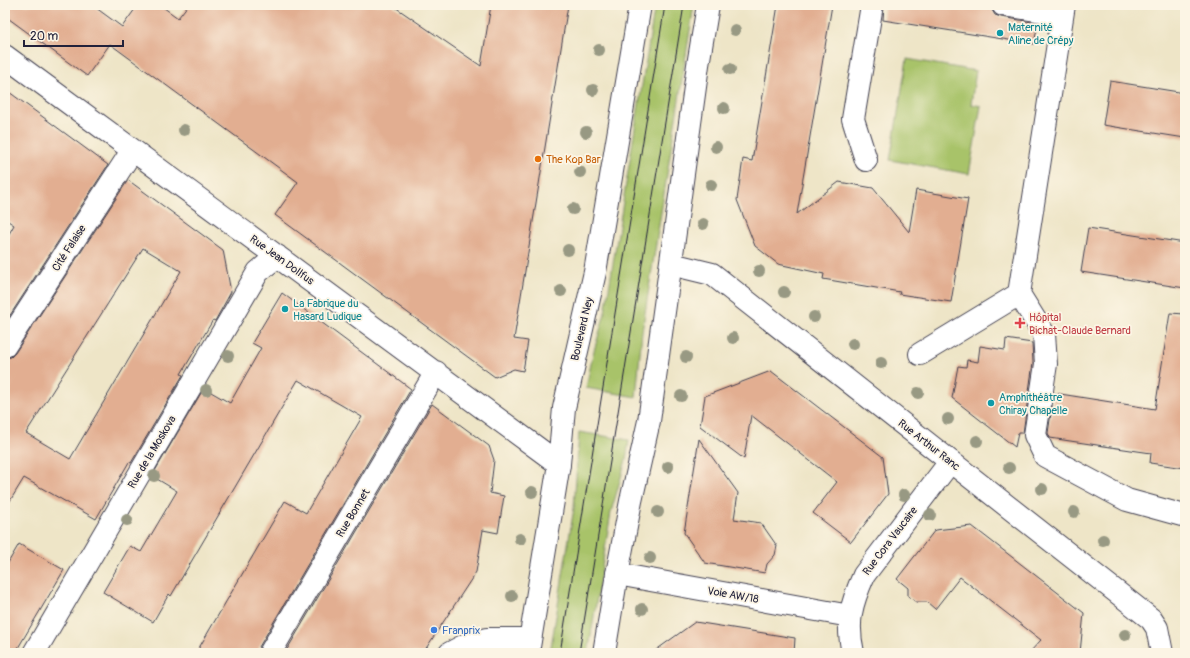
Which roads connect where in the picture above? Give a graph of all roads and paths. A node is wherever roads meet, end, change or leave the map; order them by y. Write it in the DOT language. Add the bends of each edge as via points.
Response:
graph roads {
  1 [pos="640,5"];
  2 [pos="708,5"];
  3 [pos="872,5"];
  4 [pos="1003,5"];
  5 [pos="1062,14"];
  6 [pos="5,56"];
  7 [pos="132,150"];
  8 [pos="866,160"];
  9 [pos="277,256"];
  10 [pos="670,264"];
  11 [pos="1018,294"];
  12 [pos="5,346"];
  13 [pos="920,354"];
  14 [pos="436,372"];
  15 [pos="950,462"];
  16 [pos="559,464"];
  17 [pos="1185,516"];
  18 [pos="616,574"];
  19 [pos="850,616"];
  20 [pos="529,646"];
  21 [pos="34,653"];
  22 [pos="270,653"];
  23 [pos="450,653"];
  24 [pos="604,653"];
  25 [pos="853,653"];
  26 [pos="1162,653"];
  1 -- 16 [label="street, Boulevard Ney" via="595,272 564,408"];
  2 -- 10 [label="street"];
  3 -- 8 [label="street" via="853,119"];
  4 -- 5 [label="street"];
  5 -- 11 [label="street"];
  6 -- 7 [label="street, Rue Jean Dollfus"];
  7 -- 9 [label="street, Rue Jean Dollfus"];
  7 -- 12 [label="street, Cité Falaise"];
  9 -- 14 [label="street, Rue Jean Dollfus"];
  9 -- 21 [label="street, Rue de la Moskova" via="258,272"];
  10 -- 15 [label="street, Rue Arthur Ranc" via="712,274"];
  10 -- 18 [label="street" via="649,421"];
  11 -- 13 [label="street"];
  11 -- 17 [label="street" via="1044,334 1046,364 1035,436 1045,456 1126,500"];
  14 -- 16 [label="street, Rue Jean Dollfus"];
  14 -- 22 [label="street, Rue Bonnet"];
  15 -- 19 [label="street, Rue Cora Vaucaire" via="864,575 856,592"];
  15 -- 26 [label="street, Rue Arthur Ranc" via="1151,619 1157,628"];
  16 -- 20 [label="street, Boulevard Ney"];
  18 -- 19 [label="street, Voie AW/18"];
  18 -- 24 [label="street"];
  19 -- 25 [label="street, Rue Cora Vaucaire"];
  20 -- 23 [label="street" via="487,639 467,644"];
}
